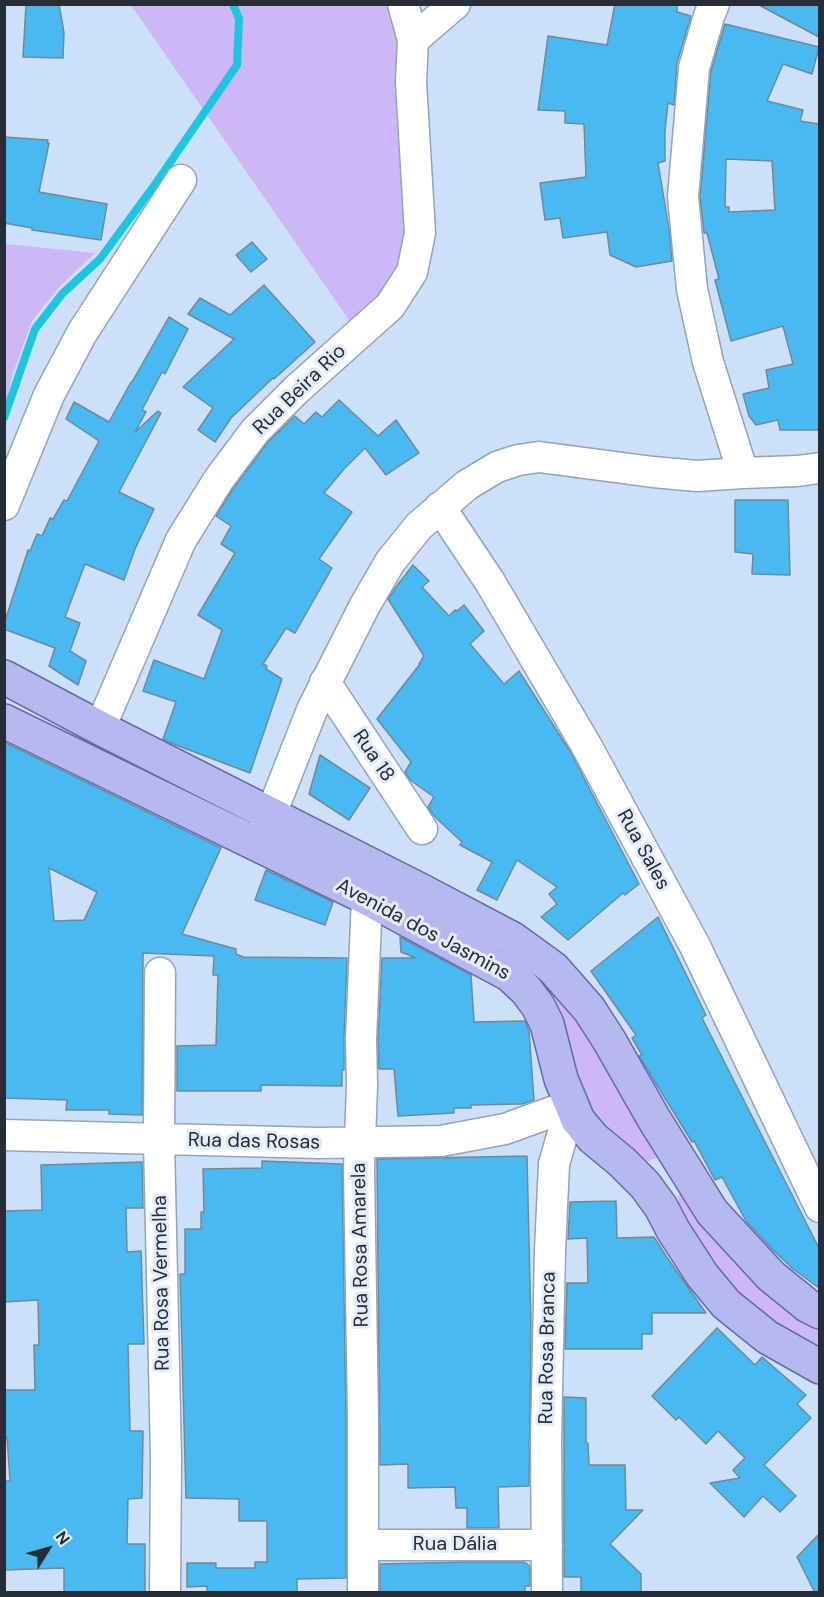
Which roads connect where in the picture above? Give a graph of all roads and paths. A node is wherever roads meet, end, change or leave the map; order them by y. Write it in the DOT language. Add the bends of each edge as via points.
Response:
graph roads {
  1 [pos="403,4"];
  2 [pos="455,4"];
  3 [pos="714,4"];
  4 [pos="413,40"];
  5 [pos="182,180"];
  6 [pos="819,468"];
  7 [pos="743,473"];
  8 [pos="4,506"];
  9 [pos="440,507"];
  10 [pos="4,677"];
  11 [pos="325,682"];
  12 [pos="4,721"];
  13 [pos="100,729"];
  14 [pos="270,814"];
  15 [pos="422,829"];
  16 [pos="259,846"];
  17 [pos="367,898"];
  18 [pos="160,973"];
  19 [pos="571,1105"];
  20 [pos="4,1135"];
  21 [pos="159,1140"];
  22 [pos="360,1143"];
  23 [pos="684,1168"];
  24 [pos="645,1185"];
  25 [pos="819,1207"];
  26 [pos="819,1312"];
  27 [pos="819,1367"];
  28 [pos="363,1545"];
  29 [pos="547,1545"];
  30 [pos="165,1593"];
  31 [pos="363,1593"];
  32 [pos="547,1593"];
  1 -- 4 [label="street, Rua Beira Rio"];
  2 -- 4 [label="street"];
  3 -- 7 [label="street" via="694,68 683,197 692,289 708,362"];
  4 -- 13 [label="street, Rua Beira Rio" via="411,82 420,233 412,272 390,306 255,431 219,479 181,540"];
  5 -- 8 [label="street" via="82,333 50,396"];
  6 -- 7 [label="street"];
  7 -- 9 [label="street" via="676,475 539,457 497,467"];
  9 -- 11 [label="street" via="390,562"];
  9 -- 25 [label="street, Rua Sales" via="490,582 580,735 679,916"];
  10 -- 13 [label="main road, Avenida dos Jasmins"];
  11 -- 14 [label="street"];
  11 -- 15 [label="street, Rua 18"];
  12 -- 16 [label="main road, Avenida dos Jasmins"];
  13 -- 14 [label="main road, Avenida dos Jasmins"];
  14 -- 16 [label="street"];
  14 -- 23 [label="main road, Avenida dos Jasmins" via="513,939 553,968 589,1010"];
  16 -- 17 [label="main road, Avenida dos Jasmins"];
  17 -- 19 [label="main road, Avenida dos Jasmins" via="510,975 526,990 547,1024"];
  17 -- 22 [label="street, Rua Rosa Amarela"];
  18 -- 21 [label="street, Rua Rosa Vermelha"];
  19 -- 22 [label="street, Rua das Rosas" via="505,1129 441,1141"];
  19 -- 24 [label="main road, Avenida dos Jasmins" via="593,1138"];
  19 -- 29 [label="street, Rua Rosa Branca" via="554,1164"];
  20 -- 21 [label="street, Rua das Rosas"];
  21 -- 22 [label="street, Rua das Rosas"];
  21 -- 30 [label="street, Rua Rosa Vermelha"];
  22 -- 28 [label="street, Rua Rosa Amarela"];
  23 -- 24 [label="main road"];
  23 -- 26 [label="main road, Avenida dos Jasmins" via="712,1212 771,1276"];
  24 -- 27 [label="main road, Avenida dos Jasmins" via="702,1275 726,1304 767,1337"];
  28 -- 29 [label="street, Rua Dália"];
  28 -- 31 [label="street, Rua Rosa Amarela"];
  29 -- 32 [label="street, Rua Rosa Branca"];
}
